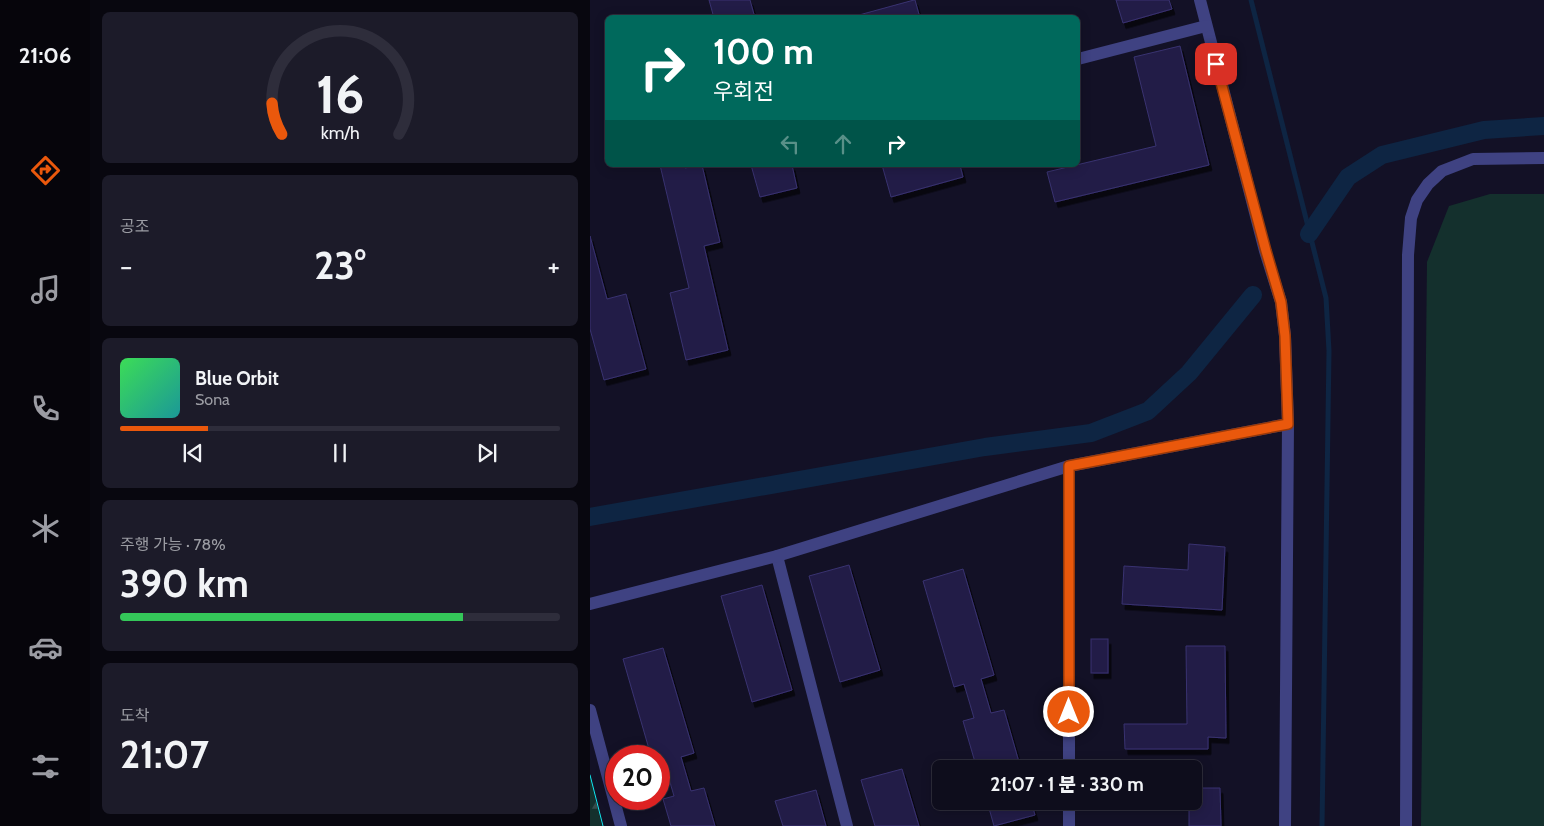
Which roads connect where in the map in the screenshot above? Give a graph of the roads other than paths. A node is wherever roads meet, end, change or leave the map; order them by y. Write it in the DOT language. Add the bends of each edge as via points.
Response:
graph roads {
  1 [pos="1200,0"];
  2 [pos="1206,26"];
  3 [pos="1080,58"];
  4 [pos="1544,158"];
  5 [pos="1288,424"];
  6 [pos="1069,466"];
  7 [pos="777,556"];
  8 [pos="590,604"];
  9 [pos="590,710"];
  10 [pos="1069,760"];
  11 [pos="1069,810"];
  12 [pos="621,826"];
  13 [pos="847,826"];
  14 [pos="1069,826"];
  15 [pos="1285,826"];
  16 [pos="1406,826"];
  1 -- 2 [label="street"];
  2 -- 3 [label="street"];
  2 -- 5 [label="street" via="1281,302"];
  4 -- 16 [label="street" via="1473,159 1442,172 1417,200 1411,218 1408,255"];
  5 -- 6 [label="street"];
  5 -- 15 [label="street"];
  6 -- 7 [label="street"];
  6 -- 10 [label="street"];
  7 -- 8 [label="street"];
  7 -- 13 [label="street"];
  9 -- 12 [label="street"];
  11 -- 14 [label="street"];
}
